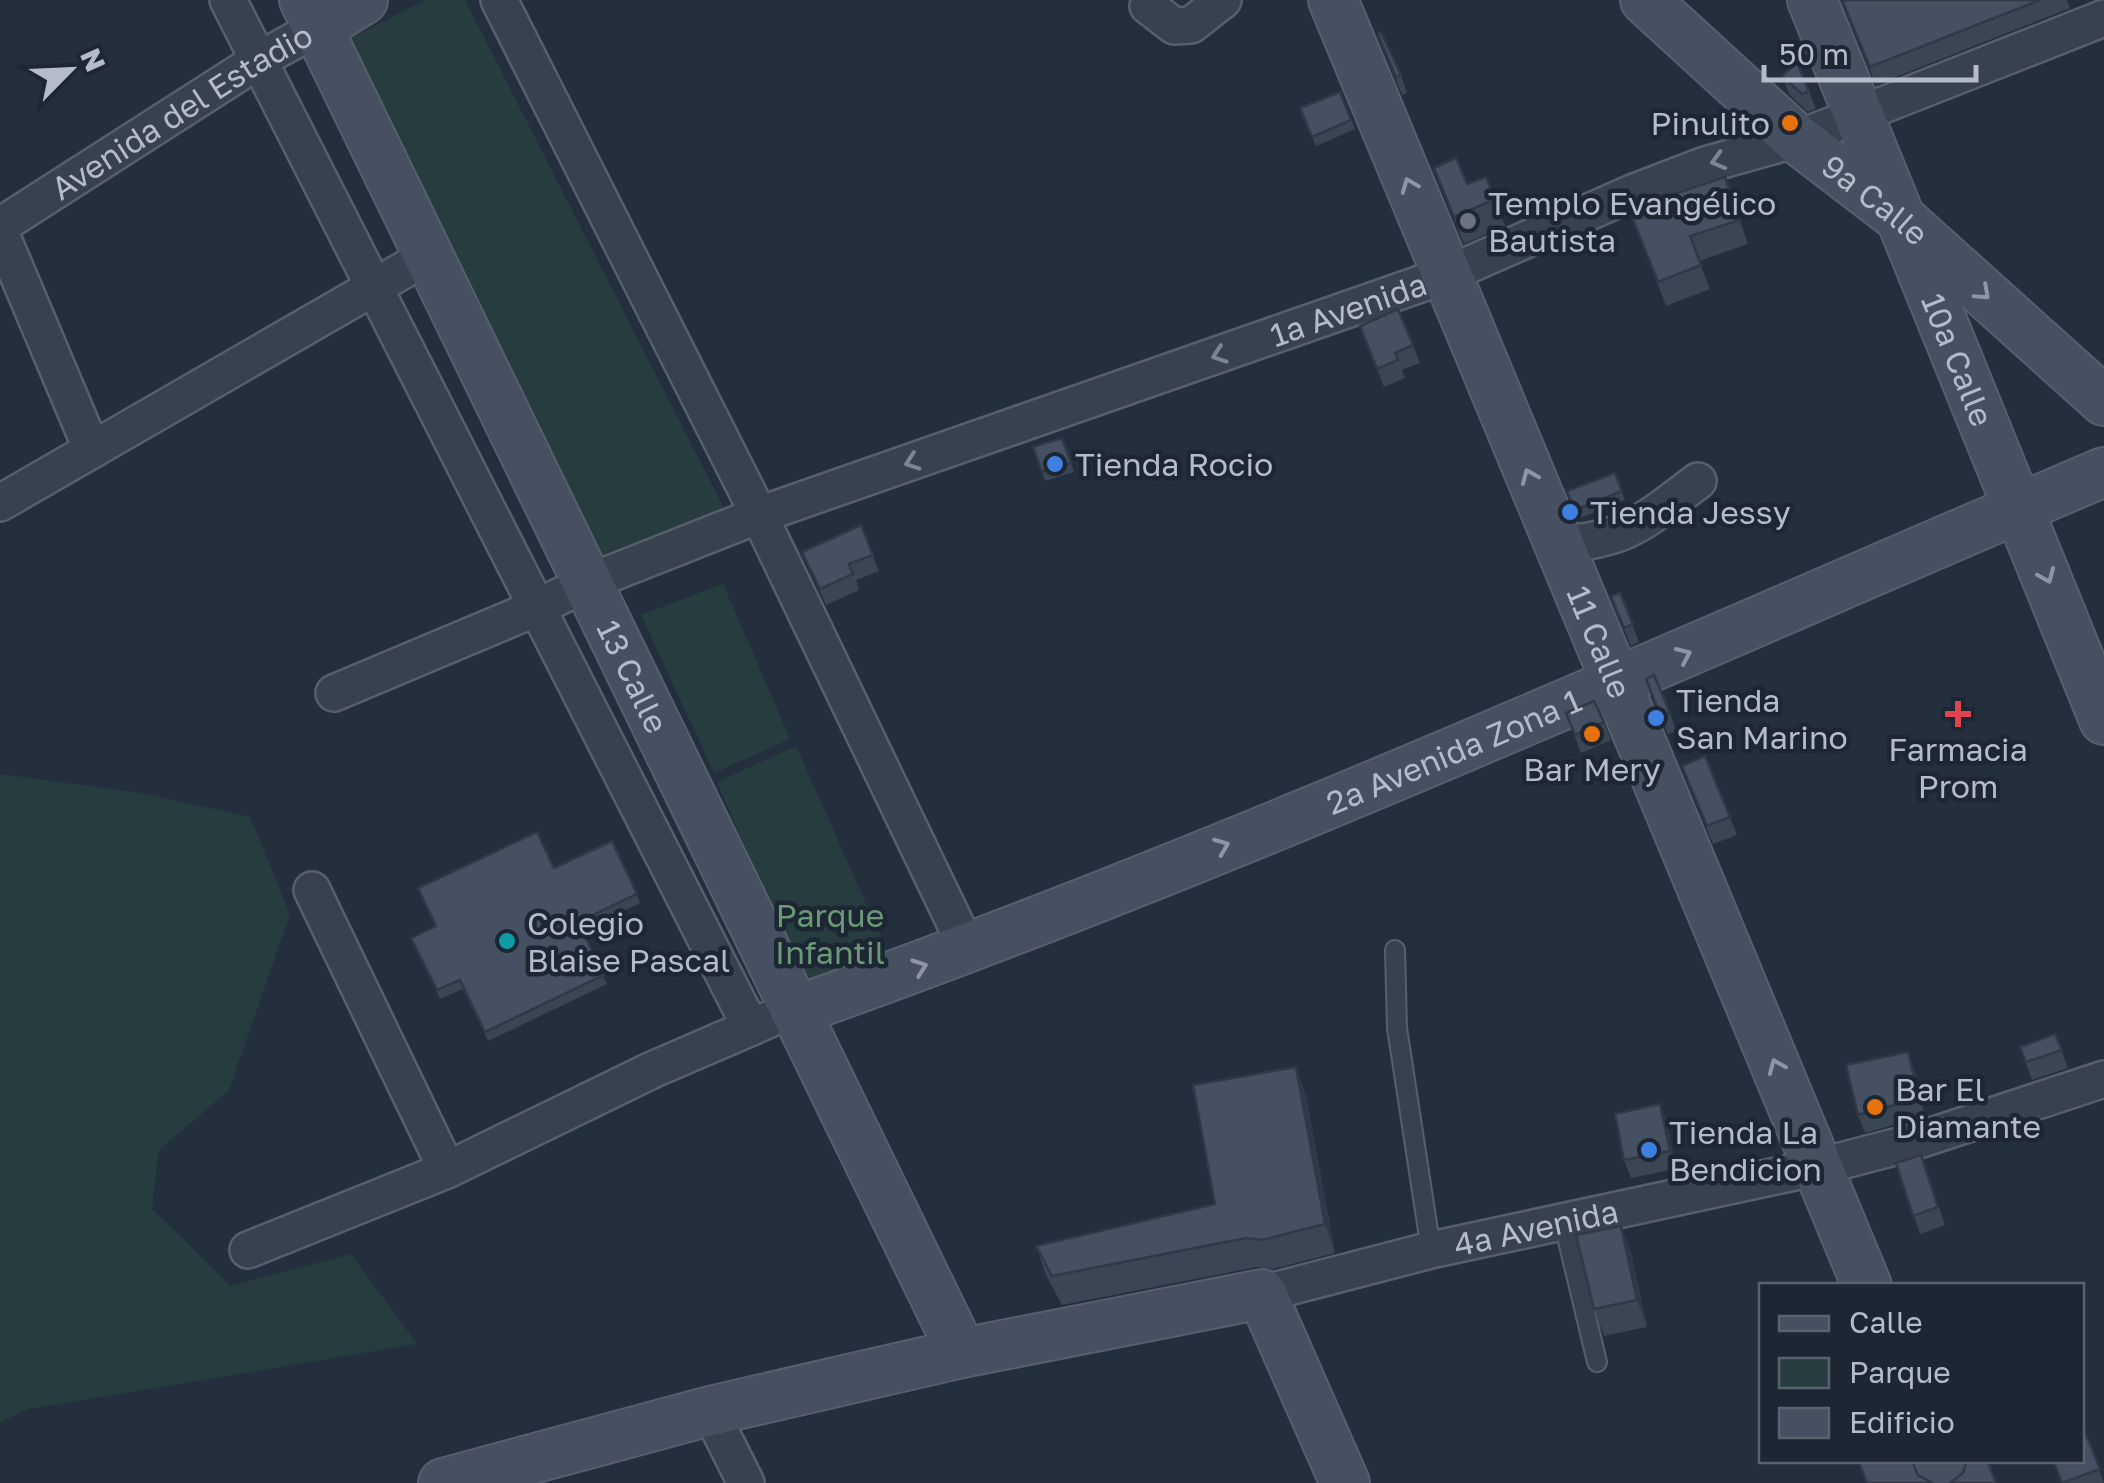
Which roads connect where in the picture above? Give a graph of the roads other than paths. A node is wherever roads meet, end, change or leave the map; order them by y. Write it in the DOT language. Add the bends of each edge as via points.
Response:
graph roads {
  1 [pos="228,0"];
  2 [pos="363,0"];
  3 [pos="499,0"];
  4 [pos="1223,0"];
  5 [pos="1333,0"];
  6 [pos="1645,0"];
  7 [pos="1812,0"];
  8 [pos="1148,6"];
  9 [pos="310,14"];
  10 [pos="2104,18"];
  11 [pos="258,60"];
  12 [pos="1860,113"];
  13 [pos="1797,139"];
  14 [pos="1904,221"];
  15 [pos="0,229"];
  16 [pos="428,256"];
  17 [pos="1446,276"];
  18 [pos="374,288"];
  19 [pos="2104,402"];
  20 [pos="92,450"];
  21 [pos="2104,472"];
  22 [pos="1698,481"];
  23 [pos="0,503"];
  24 [pos="2018,509"];
  25 [pos="758,516"];
  26 [pos="1558,545"];
  27 [pos="587,583"];
  28 [pos="536,608"];
  29 [pos="1616,684"];
  30 [pos="334,692"];
  31 [pos="2104,720"];
  32 [pos="312,890"];
  33 [pos="968,950"];
  34 [pos="1395,950"];
  35 [pos="795,1011"];
  36 [pos="750,1026"];
  37 [pos="2104,1079"];
  38 [pos="1818,1167"];
  39 [pos="447,1170"];
  40 [pos="1563,1220"];
  41 [pos="248,1250"];
  42 [pos="1431,1250"];
  43 [pos="1866,1283"];
  44 [pos="1262,1294"];
  45 [pos="962,1353"];
  46 [pos="1598,1362"];
  47 [pos="710,1411"];
  48 [pos="443,1483"];
  49 [pos="746,1483"];
  50 [pos="1345,1483"];
  1 -- 11 [label="street, 13 Calle"];
  2 -- 9 [label="street, Avenida del Estadio"];
  3 -- 25 [label="street"];
  4 -- 8 [label="street" via="1192,25 1174,26"];
  17 -- 5 [label="street, 11 Calle, one-way"];
  6 -- 13 [label="street, 9a Calle"];
  7 -- 12 [label="street, 10a Calle"];
  9 -- 11 [label="street, Avenida del Estadio"];
  9 -- 16 [label="street, 13 Calle"];
  10 -- 12 [label="street, 1a Avenida"];
  11 -- 15 [label="street, Avenida del Estadio"];
  11 -- 18 [label="street, 13 Calle"];
  12 -- 13 [label="street, 1a Avenida"];
  12 -- 14 [label="street, 10a Calle"];
  13 -- 14 [label="street, 9a Calle"];
  13 -- 17 [label="street, 1a Avenida, one-way" via="1632,193"];
  14 -- 19 [label="street, 9a Calle, one-way"];
  14 -- 24 [label="street, 10a Calle"];
  15 -- 20 [label="street"];
  16 -- 18 [label="street"];
  16 -- 27 [label="street, 13 Calle"];
  17 -- 25 [label="street, 1a Avenida, one-way"];
  26 -- 17 [label="street, 11 Calle, one-way"];
  18 -- 20 [label="street"];
  18 -- 28 [label="street, 13 Calle"];
  20 -- 23 [label="street"];
  21 -- 24 [label="street, 2a Avenida Zona 1"];
  22 -- 26 [label="street" via="1623,534"];
  29 -- 24 [label="street, 2a Avenida Zona 1, one-way"];
  24 -- 31 [label="street, 10a Calle, one-way"];
  25 -- 27 [label="street, 1a Avenida"];
  25 -- 33 [label="street"];
  26 -- 29 [label="street, 11 Calle"];
  27 -- 28 [label="street, 1a Avenida"];
  27 -- 35 [label="street, 13 Calle"];
  28 -- 30 [label="street, 1a Avenida"];
  28 -- 36 [label="street, 13 Calle"];
  33 -- 29 [label="street, 2a Avenida Zona 1, one-way"];
  38 -- 29 [label="street, 11 Calle, one-way"];
  32 -- 39 [label="street"];
  35 -- 33 [label="street, 2a Avenida Zona 1, one-way"];
  34 -- 42 [label="lane" via="1397,1028"];
  35 -- 36 [label="street"];
  35 -- 45 [label="street, 13 Calle"];
  36 -- 39 [label="street"];
  37 -- 38 [label="street, 4a Avenida"];
  38 -- 40 [label="street, 4a Avenida"];
  38 -- 43 [label="street, 11 Calle"];
  39 -- 41 [label="street"];
  40 -- 42 [label="street, 4a Avenida"];
  40 -- 46 [label="lane"];
  42 -- 44 [label="street, 4a Avenida"];
  44 -- 45 [label="street, 4a Avenida"];
  44 -- 50 [label="street"];
  45 -- 47 [label="street, 4a Avenida"];
  47 -- 48 [label="street, 4a Avenida"];
  47 -- 49 [label="street"];
}
